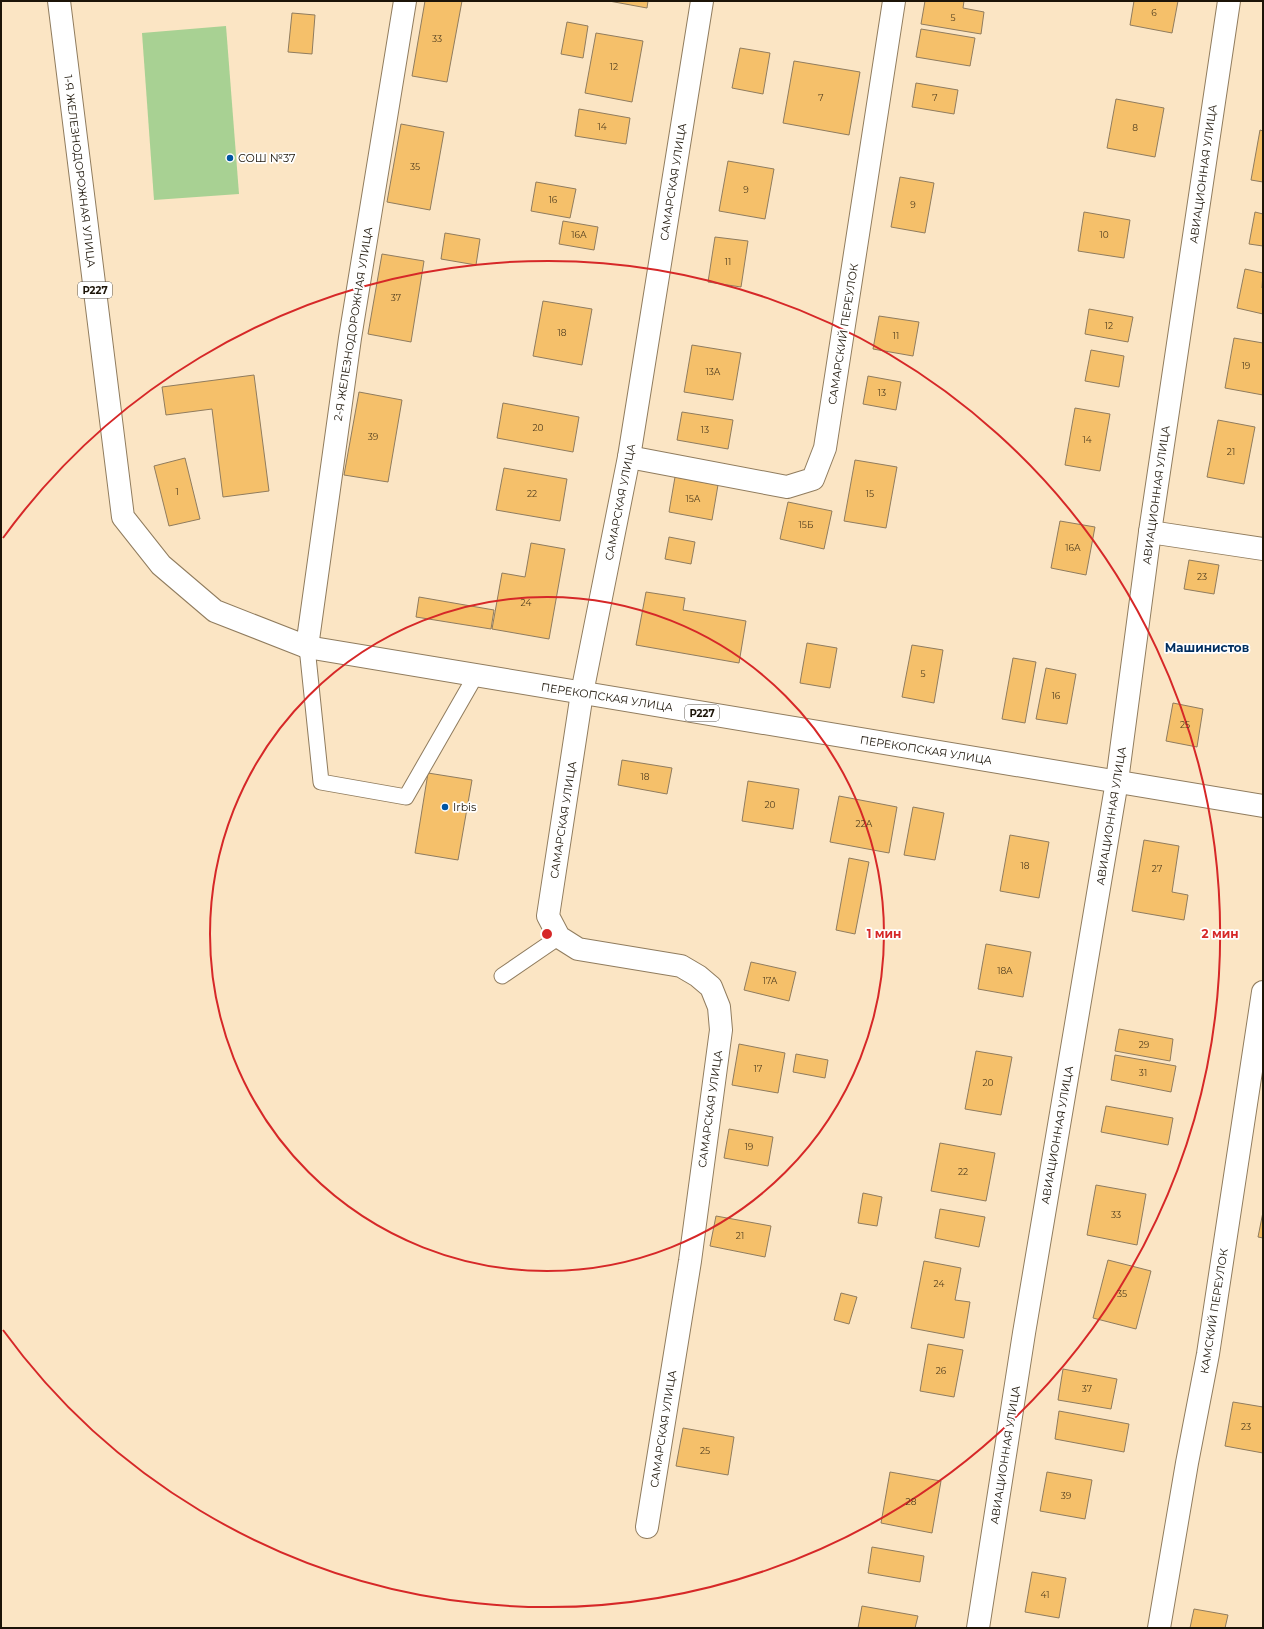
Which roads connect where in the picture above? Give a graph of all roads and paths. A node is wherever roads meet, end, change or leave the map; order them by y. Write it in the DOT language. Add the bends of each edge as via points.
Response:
graph roads {
  1 [pos="59,1"];
  2 [pos="405,1"];
  3 [pos="702,1"];
  4 [pos="894,1"];
  5 [pos="1229,1"];
  6 [pos="630,458"];
  7 [pos="1150,532"];
  8 [pos="1263,549"];
  9 [pos="161,565"];
  10 [pos="306,647"];
  11 [pos="476,675"];
  12 [pos="582,693"];
  13 [pos="1118,782"];
  14 [pos="1263,806"];
  15 [pos="559,937"];
  16 [pos="502,976"];
  17 [pos="1263,992"];
  18 [pos="647,1527"];
  19 [pos="978,1628"];
  20 [pos="1159,1628"];
  1 -- 9 [label="street, 1-Я ЖЕЛЕЗНОДОРОЖНАЯ УЛИЦА / Р227" via="123,517"];
  2 -- 10 [label="street, 2-Я ЖЕЛЕЗНОДОРОЖНАЯ УЛИЦА" via="350,338"];
  3 -- 6 [label="street, САМАРСКАЯ УЛИЦА"];
  4 -- 6 [label="street, САМАРСКИЙ ПЕРЕУЛОК" via="825,448 814,479 787,487"];
  5 -- 7 [label="street, АВИАЦИОННАЯ УЛИЦА"];
  6 -- 12 [label="street, САМАРСКАЯ УЛИЦА"];
  7 -- 8 [label="street"];
  7 -- 13 [label="street, АВИАЦИОННАЯ УЛИЦА"];
  9 -- 10 [label="street, ПЕРЕКОПСКАЯ УЛИЦА / Р227" via="215,611"];
  10 -- 11 [label="street, ПЕРЕКОПСКАЯ УЛИЦА / Р227"];
  10 -- 11 [label="lane" via="321,782 406,797"];
  11 -- 12 [label="street, ПЕРЕКОПСКАЯ УЛИЦА / Р227"];
  12 -- 13 [label="street, ПЕРЕКОПСКАЯ УЛИЦА / Р227"];
  12 -- 15 [label="street, САМАРСКАЯ УЛИЦА" via="548,916"];
  13 -- 14 [label="street, ПЕРЕКОПСКАЯ УЛИЦА / Р227"];
  13 -- 19 [label="street, АВИАЦИОННАЯ УЛИЦА" via="1025,1325"];
  15 -- 16 [label="lane"];
  15 -- 18 [label="street, САМАРСКАЯ УЛИЦА" via="578,949 681,966 711,987 719,1007 721,1030 691,1253"];
  17 -- 20 [label="street, КАМСКИЙ ПЕРЕУЛОК" via="1208,1354"];
}
